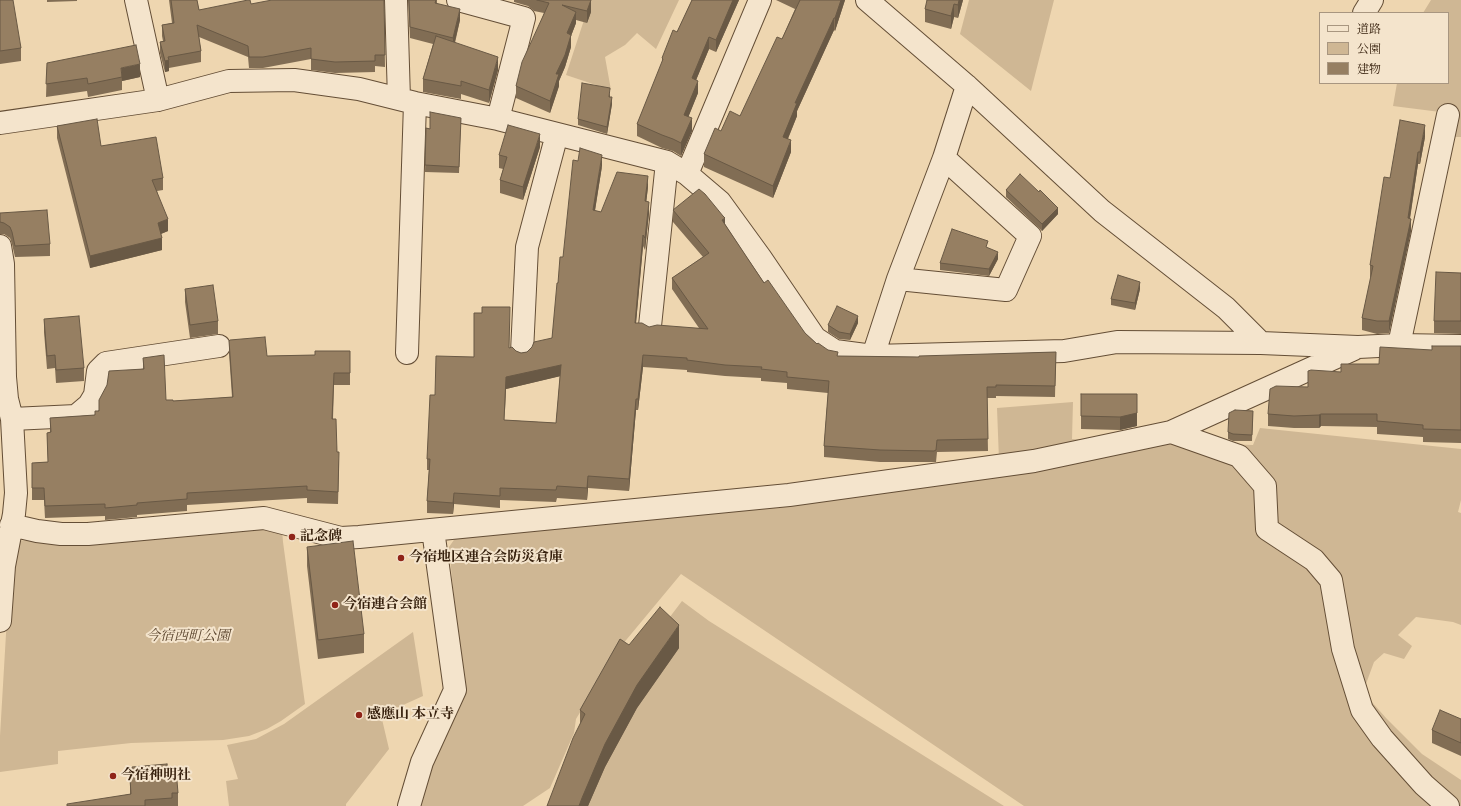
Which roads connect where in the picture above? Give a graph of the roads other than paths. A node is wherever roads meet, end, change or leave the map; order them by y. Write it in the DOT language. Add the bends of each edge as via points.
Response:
graph roads {
  1 [pos="136,0"];
  2 [pos="396,0"];
  3 [pos="458,0"];
  4 [pos="760,0"];
  5 [pos="867,0"];
  6 [pos="1372,0"];
  7 [pos="1365,12"];
  8 [pos="967,86"];
  9 [pos="158,100"];
  10 [pos="407,101"];
  11 [pos="1448,115"];
  12 [pos="498,119"];
  13 [pos="0,123"];
  14 [pos="557,134"];
  15 [pos="944,158"];
  16 [pos="667,162"];
  17 [pos="688,174"];
  18 [pos="0,246"];
  19 [pos="898,279"];
  20 [pos="650,326"];
  21 [pos="1261,343"];
  22 [pos="1399,345"];
  23 [pos="219,346"];
  24 [pos="1461,346"];
  25 [pos="1358,347"];
  26 [pos="522,352"];
  27 [pos="407,353"];
  28 [pos="873,356"];
  29 [pos="12,419"];
  30 [pos="1171,432"];
  31 [pos="8,517"];
  32 [pos="433,530"];
  33 [pos="0,621"];
  34 [pos="409,806"];
  35 [pos="1448,806"];
  1 -- 9 [label="street"];
  2 -- 10 [label="street"];
  3 -- 12 [label="street" via="524,18"];
  4 -- 17 [label="street"];
  5 -- 8 [label="street"];
  6 -- 7 [label="street"];
  8 -- 15 [label="street"];
  8 -- 21 [label="street" via="1102,211 1226,308"];
  9 -- 10 [label="street" via="229,81 287,80 359,89"];
  9 -- 13 [label="street"];
  10 -- 12 [label="street"];
  10 -- 27 [label="street"];
  11 -- 22 [label="street"];
  12 -- 14 [label="street"];
  14 -- 16 [label="street"];
  14 -- 26 [label="street" via="526,246"];
  15 -- 19 [label="street"];
  15 -- 19 [label="street" via="1030,236 1006,290"];
  16 -- 17 [label="street"];
  16 -- 20 [label="street"];
  17 -- 28 [label="street" via="720,202 815,338 835,351"];
  18 -- 29 [label="street" via="3,264 5,377"];
  19 -- 28 [label="street"];
  21 -- 25 [label="street"];
  21 -- 28 [label="street" via="1117,342 1064,350"];
  22 -- 24 [label="street"];
  22 -- 25 [label="street"];
  23 -- 29 [label="street" via="106,363 98,371 94,395 89,405 76,416"];
  25 -- 30 [label="street"];
  29 -- 31 [label="street" via="16,494"];
  30 -- 32 [label="street" via="1034,460 789,495"];
  30 -- 35 [label="street" via="1240,456 1265,486 1267,529 1314,560 1331,580 1343,649 1362,710 1382,738 1424,785"];
  31 -- 32 [label="street" via="37,531 61,534 88,534 264,518 341,538"];
  31 -- 33 [label="street"];
  32 -- 34 [label="street" via="455,690 422,762"];
}
